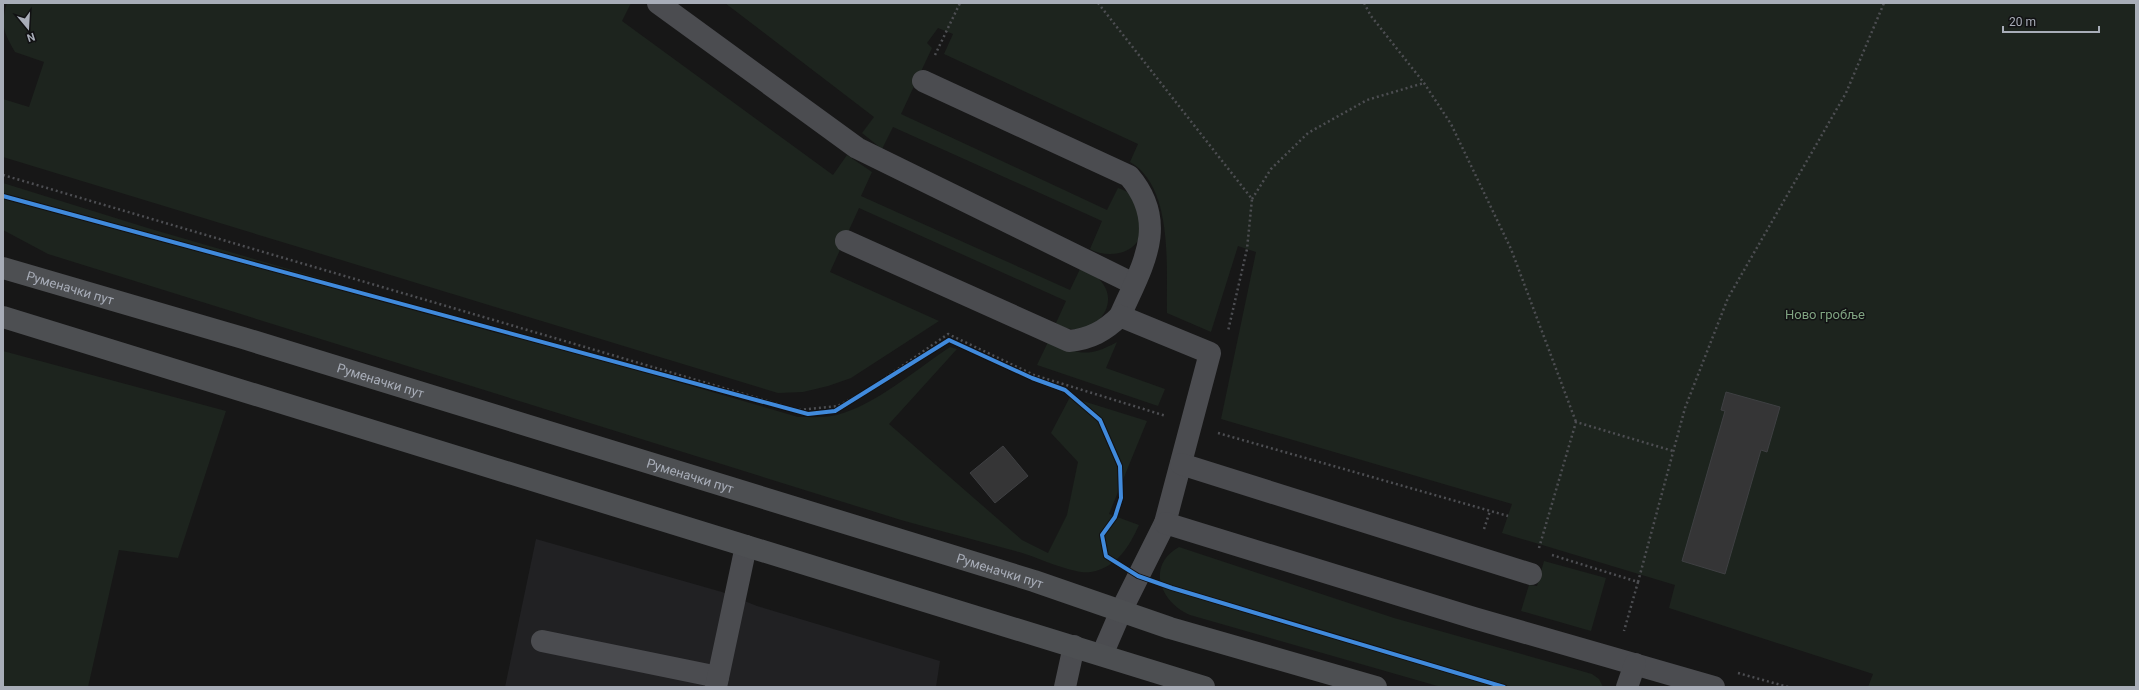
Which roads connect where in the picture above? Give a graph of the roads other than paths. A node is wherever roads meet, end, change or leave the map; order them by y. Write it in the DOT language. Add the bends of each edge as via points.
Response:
graph roads {
  1 [pos="658,3"];
  2 [pos="923,81"];
  3 [pos="846,241"];
  4 [pos="7,267"];
  5 [pos="1134,284"];
  6 [pos="1120,316"];
  7 [pos="3,317"];
  8 [pos="1181,464"];
  9 [pos="1165,523"];
  10 [pos="746,546"];
  11 [pos="1531,574"];
  12 [pos="1121,611"];
  13 [pos="542,641"];
  14 [pos="1074,646"];
  15 [pos="1102,655"];
  16 [pos="1635,664"];
  17 [pos="717,682"];
  18 [pos="1065,687"];
  19 [pos="1204,687"];
  20 [pos="1376,687"];
  21 [pos="1627,687"];
  22 [pos="1714,687"];
  1 -- 5 [label="lane" via="856,148"];
  2 -- 5 [label="lane" via="1129,176 1143,195 1151,230 1147,254"];
  3 -- 6 [label="lane" via="1069,341 1081,340 1103,331"];
  4 -- 12 [label="main road, Руменачки пут" via="1034,580"];
  5 -- 6 [label="lane"];
  6 -- 8 [label="lane" via="1210,353"];
  7 -- 10 [label="main road"];
  8 -- 9 [label="lane"];
  8 -- 11 [label="lane"];
  9 -- 12 [label="lane"];
  9 -- 16 [label="lane" via="1481,620"];
  10 -- 14 [label="main road"];
  10 -- 17 [label="lane"];
  12 -- 15 [label="lane"];
  12 -- 20 [label="main road, Руменачки пут" via="1170,628"];
  13 -- 17 [label="lane"];
  14 -- 15 [label="main road"];
  14 -- 18 [label="lane"];
  15 -- 19 [label="main road"];
  16 -- 21 [label="lane"];
  16 -- 22 [label="lane"];
}
